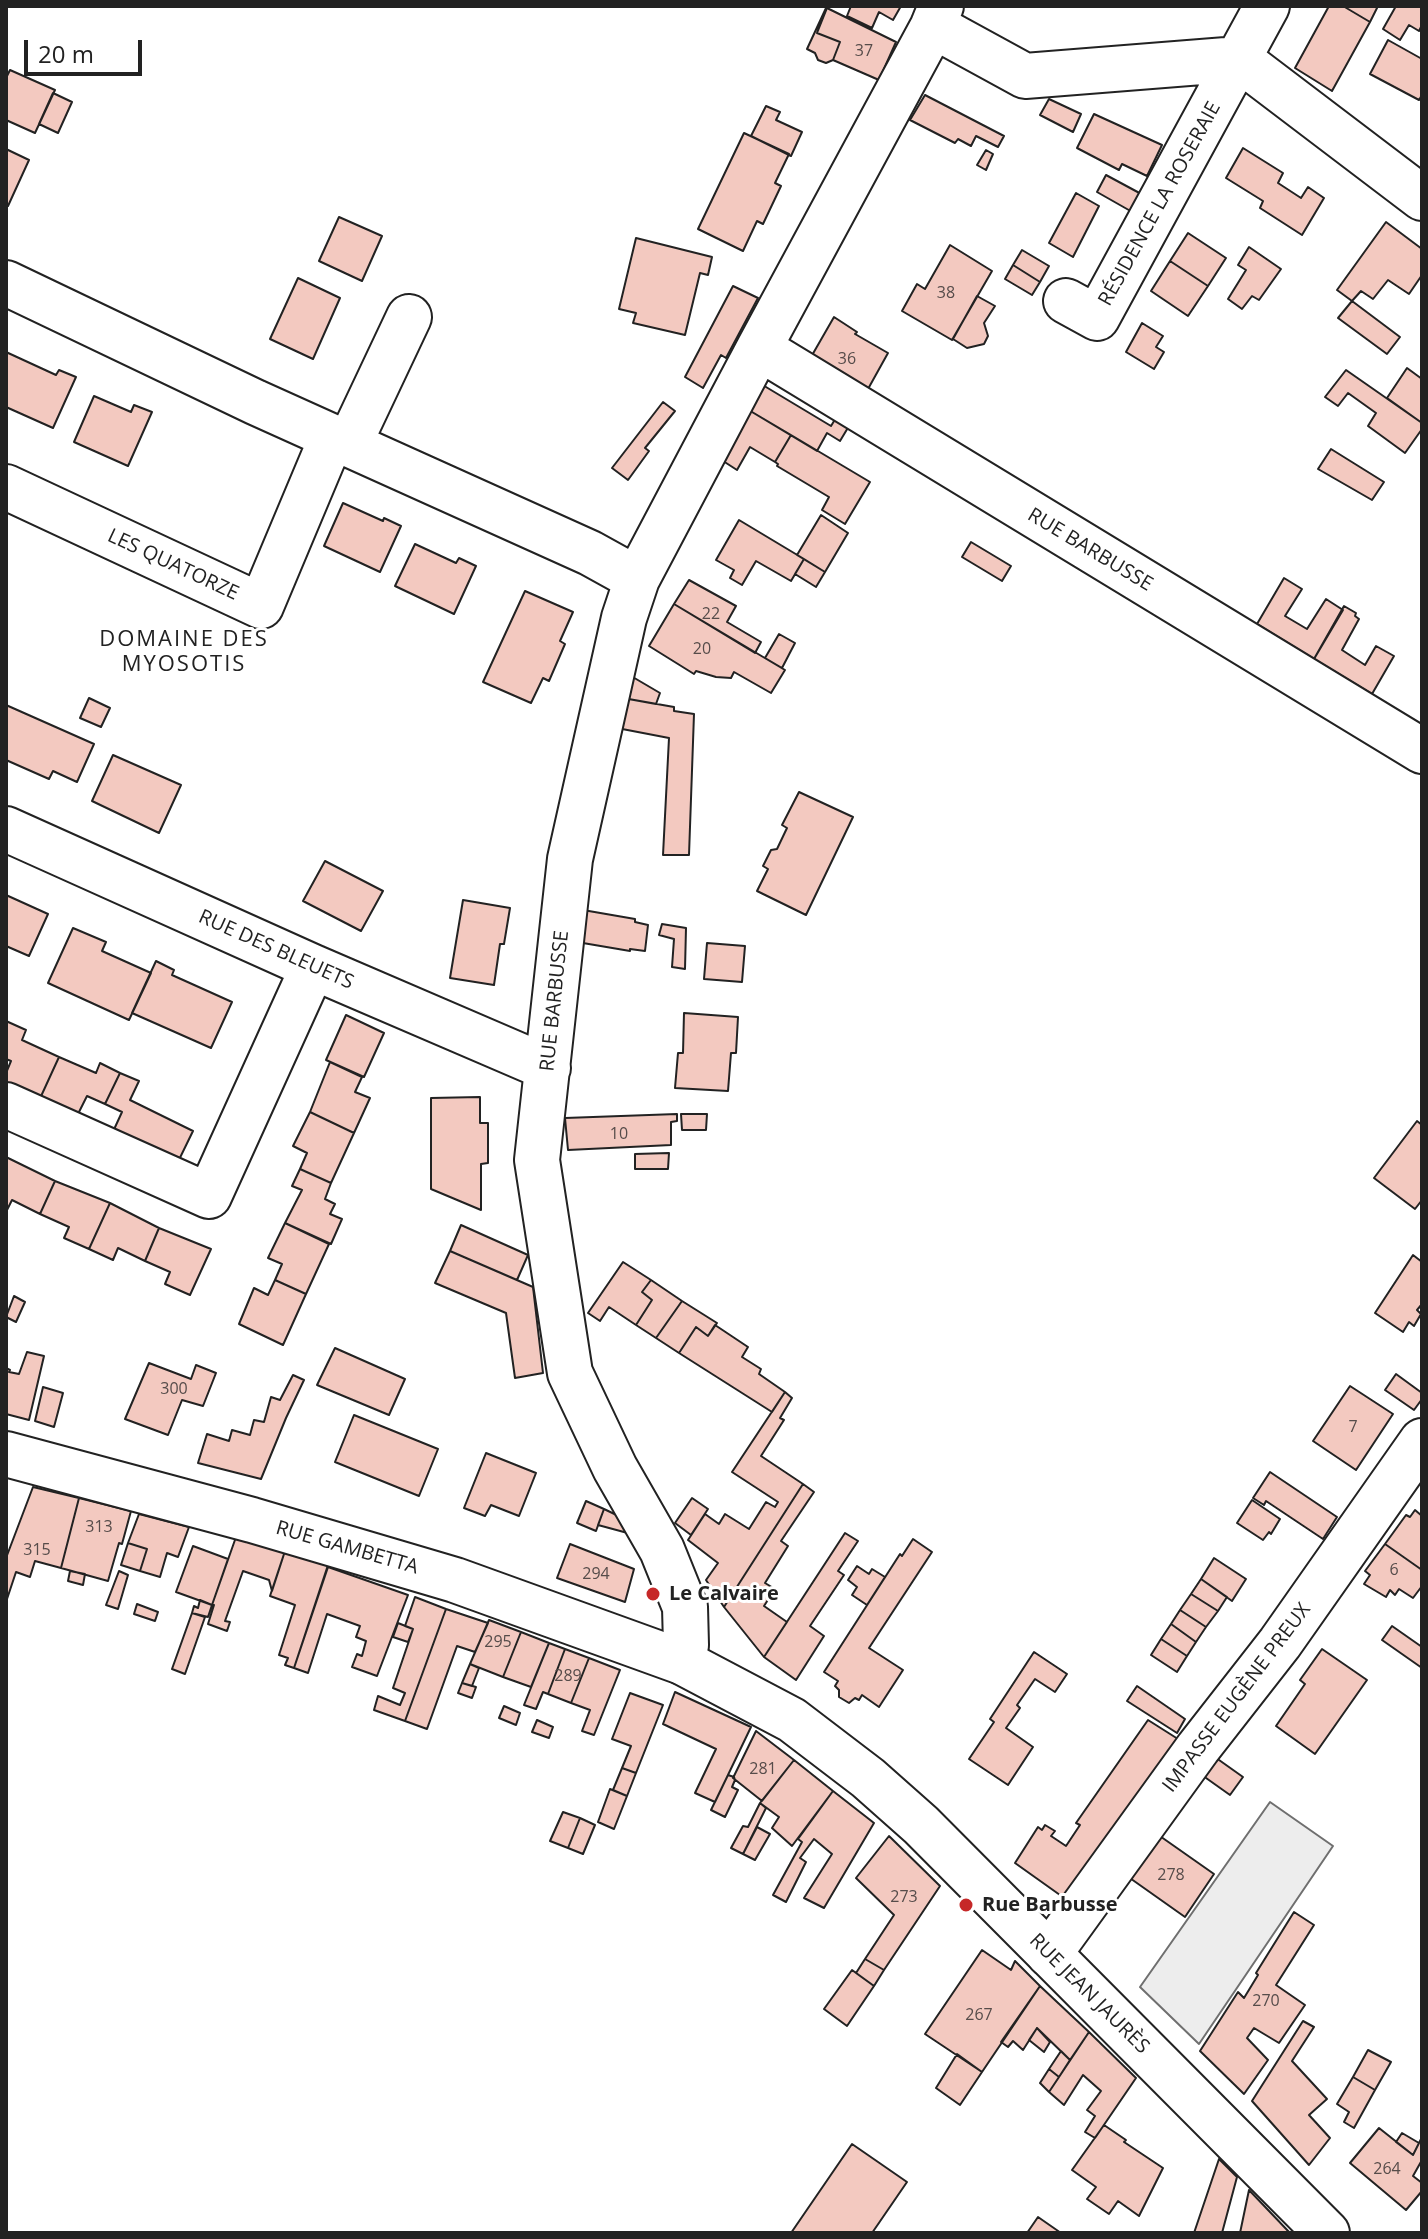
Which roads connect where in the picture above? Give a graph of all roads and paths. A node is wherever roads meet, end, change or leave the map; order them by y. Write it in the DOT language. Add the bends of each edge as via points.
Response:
graph roads {
  1 [pos="1267,6"];
  2 [pos="936,17"];
  3 [pos="1239,59"];
  4 [pos="1422,198"];
  5 [pos="6,283"];
  6 [pos="1066,301"];
  7 [pos="409,317"];
  8 [pos="759,348"];
  9 [pos="340,440"];
  10 [pos="6,487"];
  11 [pos="637,579"];
  12 [pos="1422,751"];
  13 [pos="6,829"];
  14 [pos="313,967"];
  15 [pos="548,1068"];
  16 [pos="6,1105"];
  17 [pos="1422,1441"];
  18 [pos="6,1454"];
  19 [pos="682,1662"];
  20 [pos="1049,1954"];
  21 [pos="1327,2233"];
  1 -- 3 [label="street, RÉSIDENCE LA ROSERAIE"];
  2 -- 3 [label="street" via="950,35 1025,76"];
  2 -- 8 [label="street, RUE BARBUSSE"];
  3 -- 4 [label="street"];
  3 -- 6 [label="street, RÉSIDENCE LA ROSERAIE" via="1097,318"];
  5 -- 9 [label="street"];
  7 -- 9 [label="street, LES QUATORZE"];
  8 -- 11 [label="street, RUE BARBUSSE"];
  8 -- 12 [label="street, RUE BARBUSSE"];
  9 -- 10 [label="street, LES QUATORZE" via="261,606"];
  9 -- 11 [label="street"];
  11 -- 15 [label="street, RUE BARBUSSE" via="570,859"];
  13 -- 14 [label="street, RUE DES BLEUETS"];
  14 -- 15 [label="street, RUE DES BLEUETS"];
  14 -- 16 [label="street" via="209,1196"];
  15 -- 19 [label="street, RUE BARBUSSE" via="537,1160 570,1373 662,1550 685,1607"];
  17 -- 20 [label="street, IMPASSE EUGÈNE PREUX"];
  18 -- 19 [label="street, RUE GAMBETTA" via="455,1580"];
  19 -- 20 [label="street, RUE JEAN JAURÈS" via="792,1720 868,1778"];
  20 -- 21 [label="street, RUE JEAN JAURÈS"];
}
